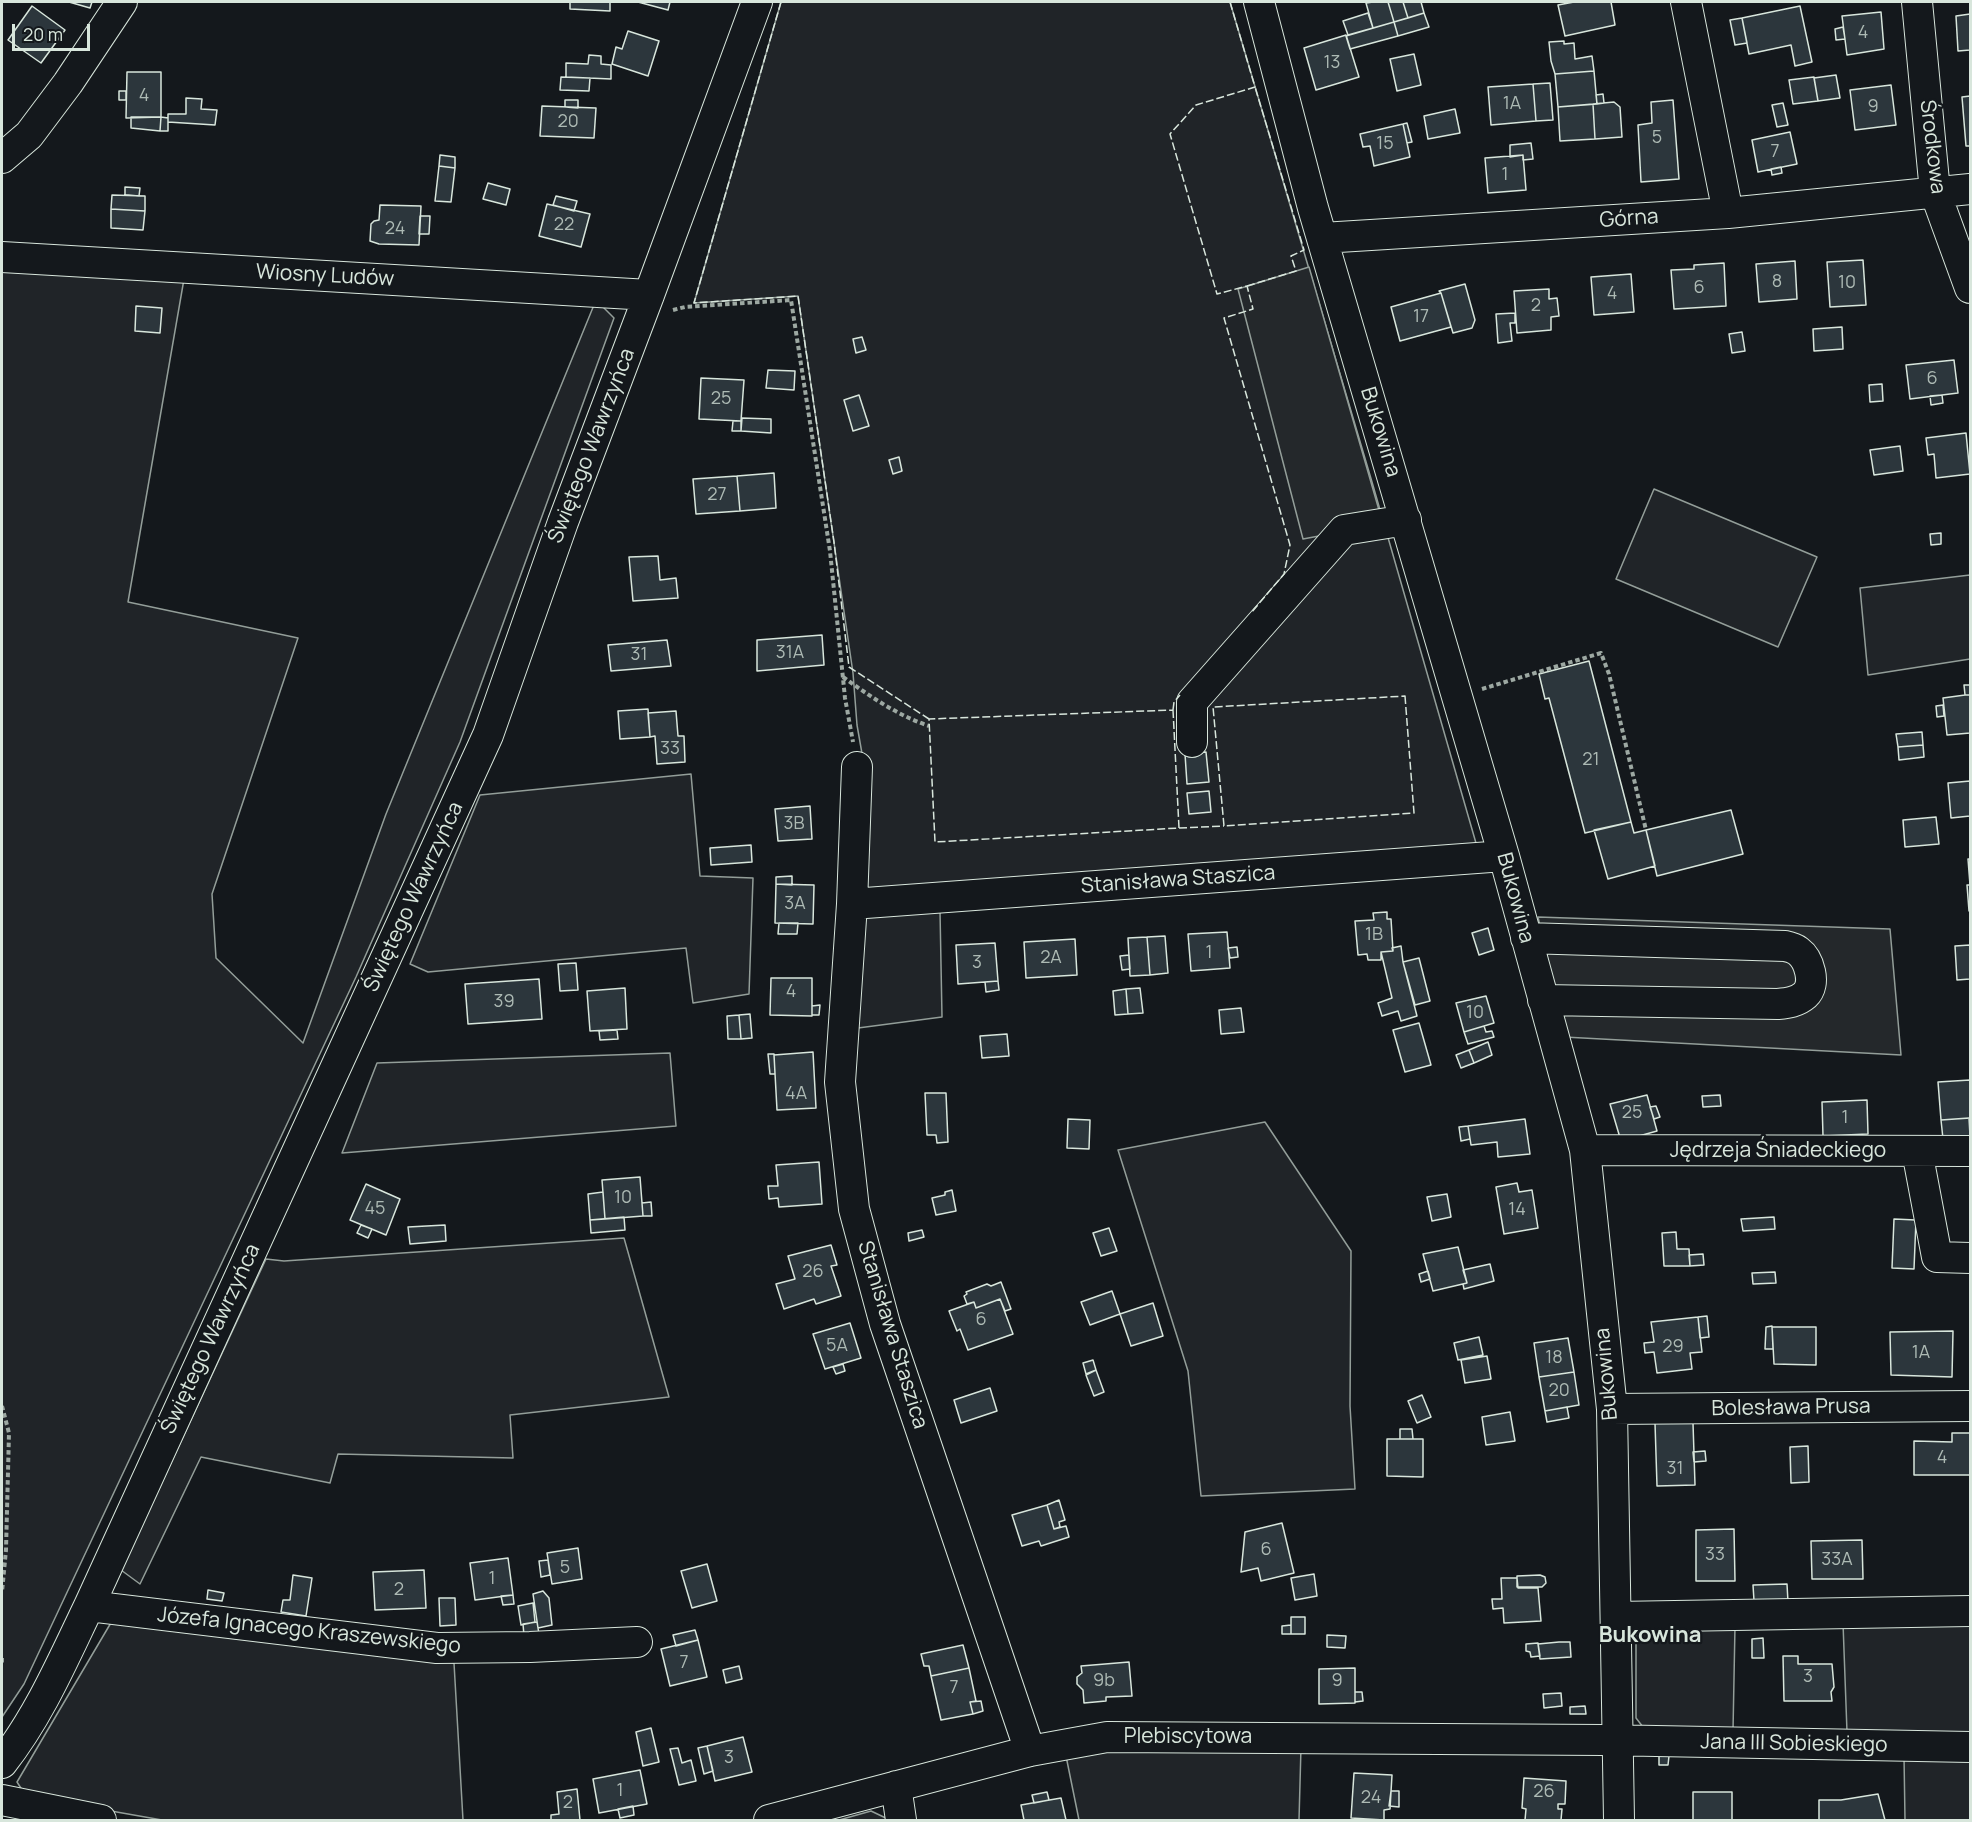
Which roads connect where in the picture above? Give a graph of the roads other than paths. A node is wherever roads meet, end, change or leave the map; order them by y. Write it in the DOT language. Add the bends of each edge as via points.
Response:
graph roads {
  1 [pos="122,2"];
  2 [pos="757,2"];
  3 [pos="1259,2"];
  4 [pos="1686,2"];
  5 [pos="1917,2"];
  6 [pos="2,158"];
  7 [pos="1971,189"];
  8 [pos="1935,192"];
  9 [pos="1728,213"];
  10 [pos="1322,238"];
  11 [pos="2,256"];
  12 [pos="1971,288"];
  13 [pos="660,303"];
  14 [pos="1406,520"];
  15 [pos="1192,742"];
  16 [pos="857,767"];
  17 [pos="1504,856"];
  18 [pos="852,904"];
  19 [pos="1526,938"];
  20 [pos="1543,1000"];
  21 [pos="1585,1150"];
  22 [pos="1917,1151"];
  23 [pos="1971,1151"];
  24 [pos="1971,1258"];
  25 [pos="1971,1406"];
  26 [pos="1612,1410"];
  27 [pos="89,1606"];
  28 [pos="1971,1611"];
  29 [pos="1616,1617"];
  30 [pos="637,1642"];
  31 [pos="1618,1741"];
  32 [pos="1971,1747"];
  33 [pos="1030,1751"];
  34 [pos="2,1763"];
  35 [pos="896,1786"];
  36 [pos="3,1803"];
  37 [pos="54,1816"];
  38 [pos="101,1821"];
  39 [pos="769,1821"];
  40 [pos="902,1821"];
  41 [pos="1619,1821"];
  1 -- 6 [label="street" via="29,135"];
  2 -- 13 [label="street, Świętego Wawrzyńca"];
  3 -- 10 [label="street, Bukowina"];
  4 -- 9 [label="street"];
  5 -- 8 [label="street, Środkowa"];
  7 -- 8 [label="street, Górna"];
  8 -- 9 [label="street, Górna"];
  8 -- 12 [label="street, Środkowa"];
  9 -- 10 [label="street, Górna"];
  10 -- 14 [label="street, Bukowina"];
  11 -- 13 [label="street, Wiosny Ludów"];
  13 -- 27 [label="street, Świętego Wawrzyńca" via="563,522 488,735"];
  14 -- 15 [label="street" via="1344,530 1192,702"];
  14 -- 17 [label="street, Bukowina"];
  16 -- 18 [label="street, Stanisława Staszica"];
  17 -- 18 [label="street, Stanisława Staszica"];
  17 -- 19 [label="street, Bukowina"];
  18 -- 33 [label="street, Stanisława Staszica" via="840,1082 854,1209 885,1324"];
  19 -- 20 [label="street, Bukowina"];
  19 -- 20 [label="street" via="1785,946 1801,952 1811,973 1806,994 1778,1004"];
  20 -- 21 [label="street, Bukowina"];
  21 -- 22 [label="street, Jędrzeja Śniadeckiego"];
  21 -- 26 [label="street, Bukowina"];
  22 -- 23 [label="street, Jędrzeja Śniadeckiego"];
  22 -- 24 [label="street" via="1937,1257"];
  25 -- 26 [label="street, Bolesława Prusa"];
  26 -- 29 [label="street, Bukowina"];
  27 -- 30 [label="street, Józefa Ignacego Kraszewskiego" via="437,1648"];
  27 -- 34 [label="street, Świętego Wawrzyńca" via="44,1699"];
  28 -- 29 [label="street"];
  29 -- 31 [label="street, Bukowina"];
  31 -- 32 [label="street, Jana III Sobieskiego"];
  31 -- 33 [label="street, Plebiscytowa" via="1107,1737"];
  31 -- 41 [label="street, Bukowina"];
  33 -- 35 [label="street, Plebiscytowa"];
  35 -- 39 [label="street, Plebiscytowa"];
  35 -- 40 [label="street"];
  36 -- 37 [label="street"];
  37 -- 38 [label="street"];
}
